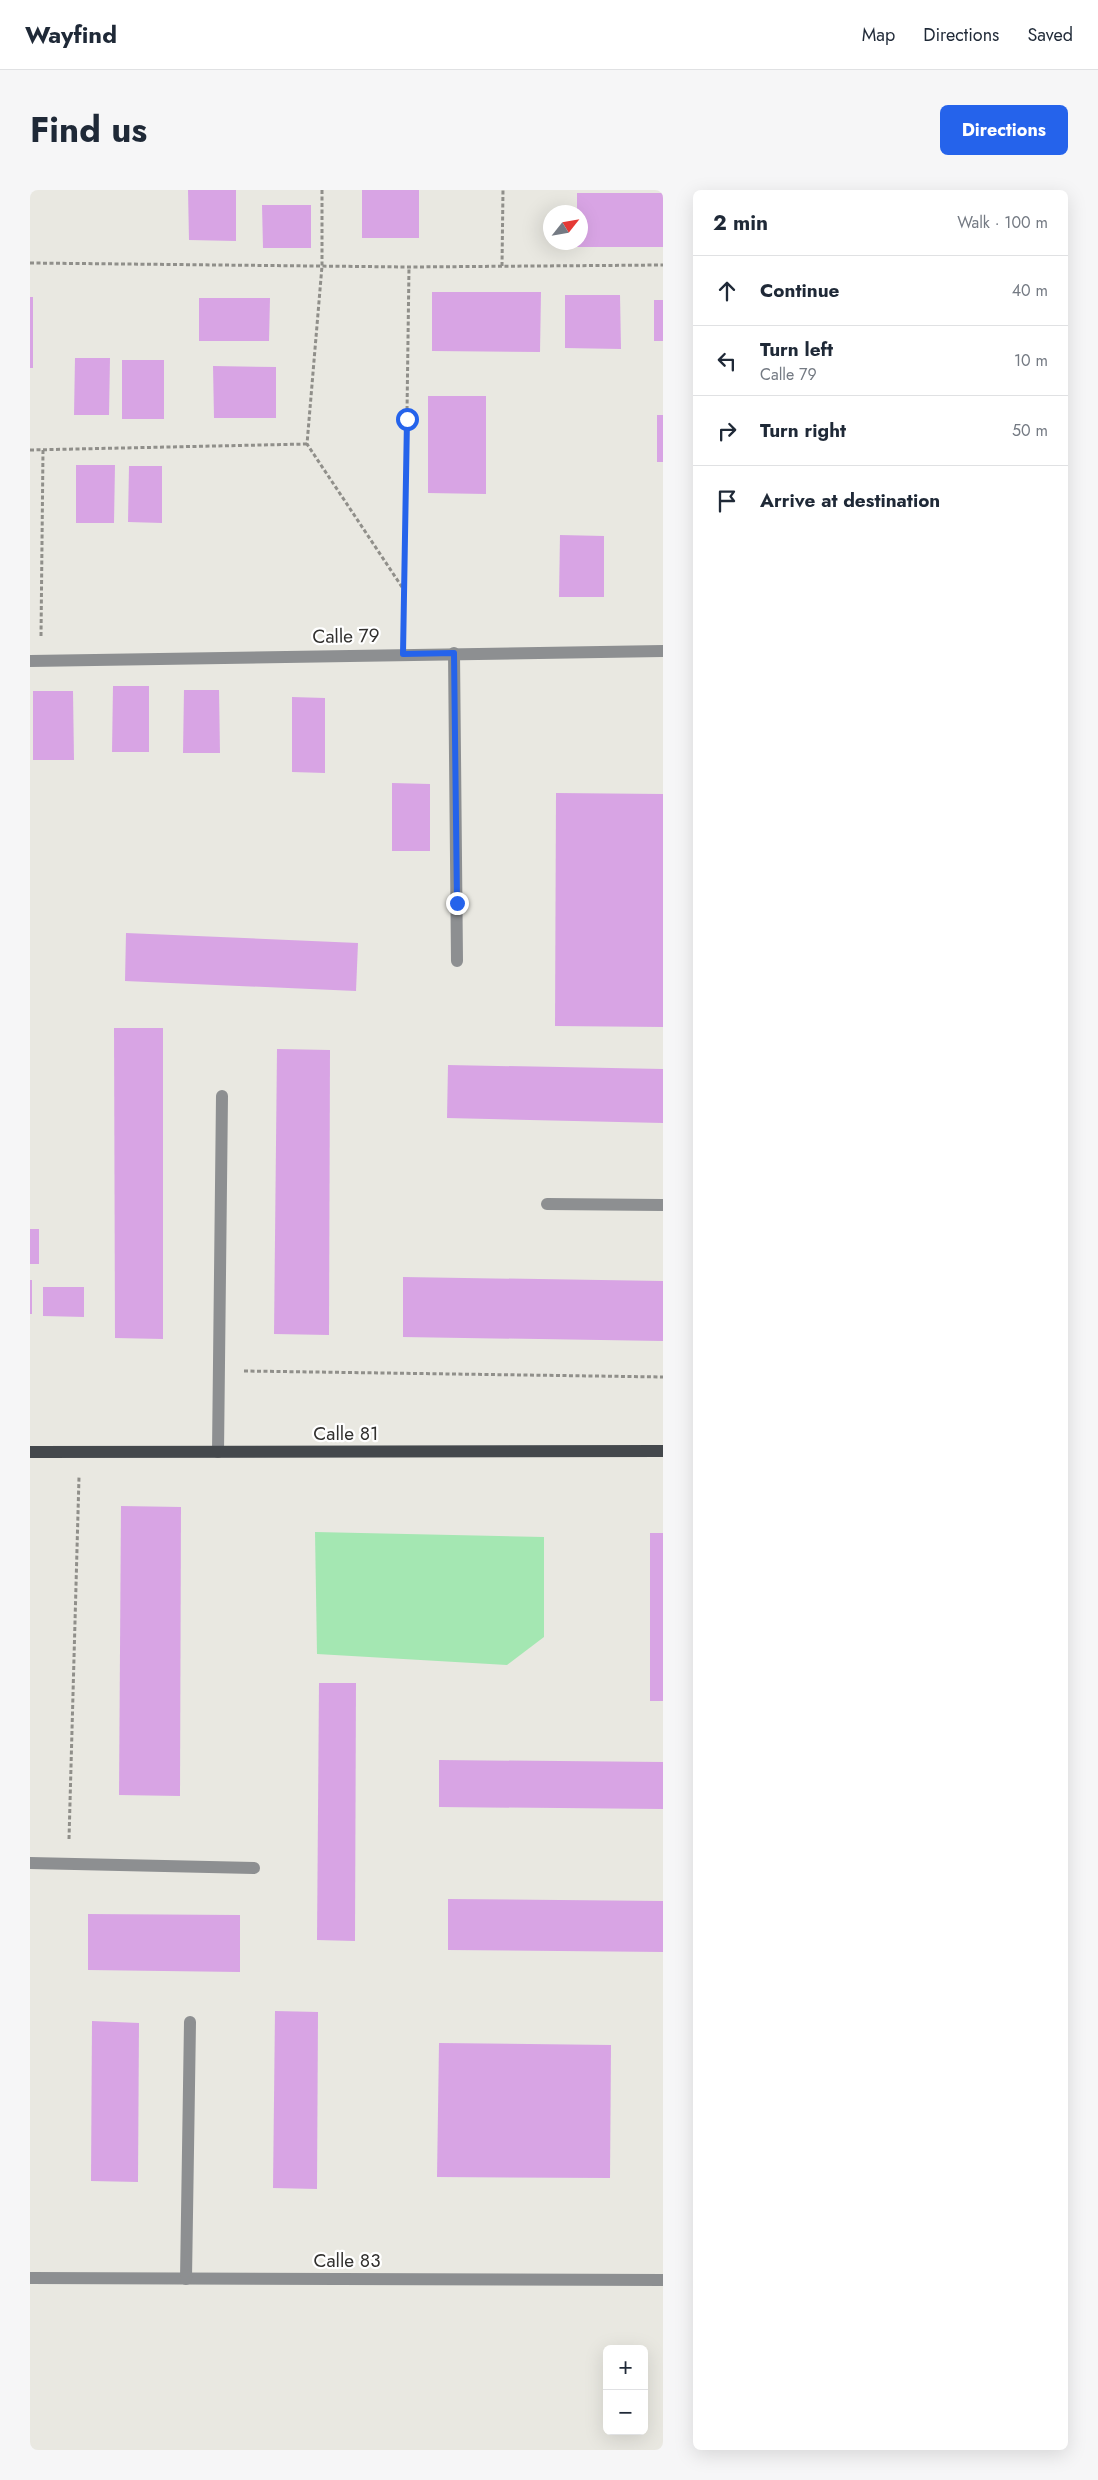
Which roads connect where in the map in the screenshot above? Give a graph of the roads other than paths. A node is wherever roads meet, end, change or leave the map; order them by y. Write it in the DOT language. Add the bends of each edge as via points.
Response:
graph roads {
  1 [pos="663,651"];
  2 [pos="454,653"];
  3 [pos="35,661"];
  4 [pos="457,961"];
  5 [pos="222,1096"];
  6 [pos="547,1204"];
  7 [pos="663,1204"];
  8 [pos="663,1451"];
  9 [pos="30,1452"];
  10 [pos="218,1452"];
  11 [pos="30,1863"];
  12 [pos="254,1868"];
  13 [pos="190,2022"];
  14 [pos="30,2278"];
  15 [pos="186,2279"];
  16 [pos="663,2280"];
  1 -- 2 [label="street, Calle 79"];
  2 -- 3 [label="street, Calle 79"];
  2 -- 4 [label="street"];
  5 -- 10 [label="street"];
  6 -- 7 [label="street"];
  8 -- 10 [label="main road, Calle 81"];
  9 -- 10 [label="main road, Calle 81"];
  11 -- 12 [label="street"];
  13 -- 15 [label="street"];
  14 -- 15 [label="street, Calle 83"];
  15 -- 16 [label="street, Calle 83"];
}
